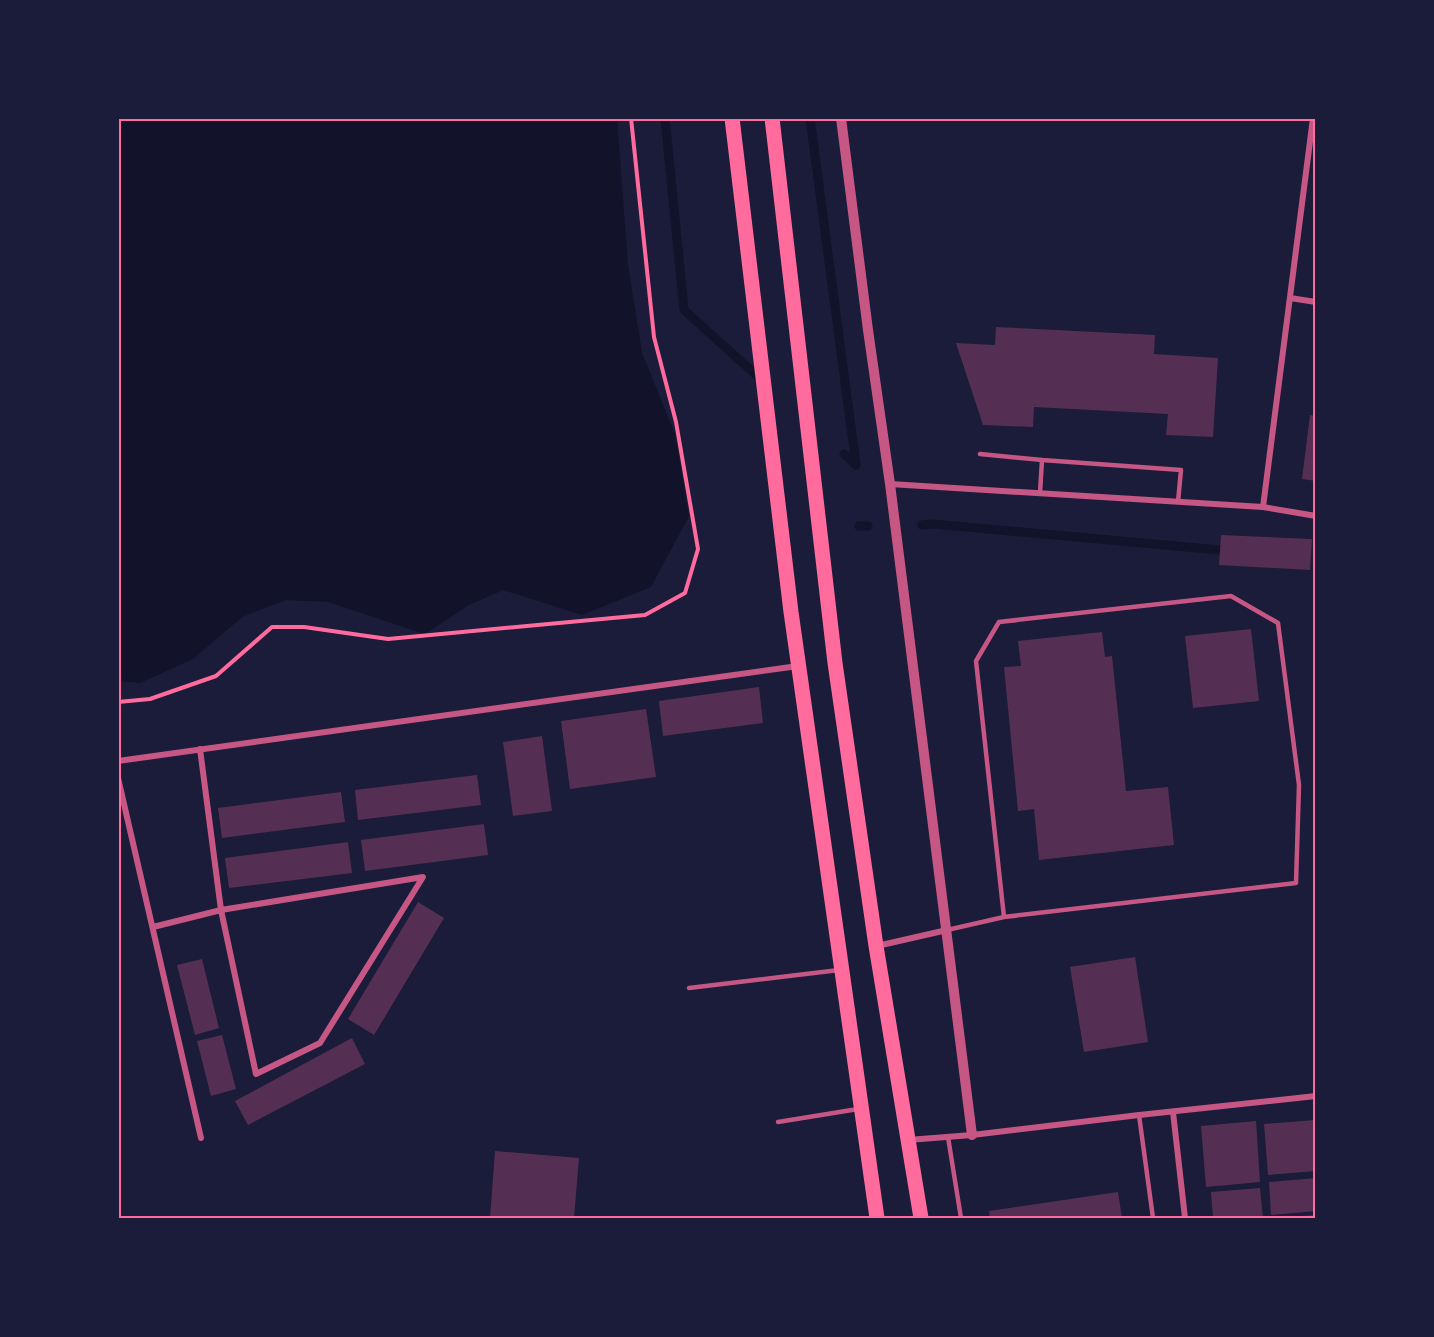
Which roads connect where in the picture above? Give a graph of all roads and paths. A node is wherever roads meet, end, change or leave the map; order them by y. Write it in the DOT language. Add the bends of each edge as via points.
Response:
graph roads {
  1 [pos="631,118"];
  2 [pos="732,118"];
  3 [pos="772,118"];
  4 [pos="841,118"];
  5 [pos="1313,118"];
  6 [pos="1290,298"];
  7 [pos="1316,302"];
  8 [pos="980,454"];
  9 [pos="1042,460"];
  10 [pos="890,484"];
  11 [pos="1040,493"];
  12 [pos="1178,502"];
  13 [pos="1263,507"];
  14 [pos="1316,516"];
  15 [pos="798,666"];
  16 [pos="118,702"];
  17 [pos="200,749"];
  18 [pos="118,761"];
  19 [pos="118,778"];
  20 [pos="220,910"];
  21 [pos="1004,917"];
  22 [pos="153,927"];
  23 [pos="947,930"];
  24 [pos="876,946"];
  25 [pos="841,970"];
  26 [pos="689,988"];
  27 [pos="1316,1096"];
  28 [pos="861,1108"];
  29 [pos="1173,1112"];
  30 [pos="1139,1115"];
  31 [pos="778,1122"];
  32 [pos="972,1135"];
  33 [pos="948,1137"];
  34 [pos="201,1138"];
  35 [pos="908,1140"];
  36 [pos="877,1218"];
  37 [pos="921,1218"];
  38 [pos="961,1218"];
  39 [pos="1153,1218"];
  40 [pos="1185,1218"];
  1 -- 16 [label="path" via="654,337 676,422 698,549 686,593 645,615 388,639 304,627 272,627 216,676 150,699"];
  2 -- 15 [label="main road"];
  3 -- 24 [label="main road" via="834,663"];
  4 -- 10 [label="street"];
  5 -- 6 [label="street"];
  6 -- 7 [label="street"];
  6 -- 13 [label="street"];
  8 -- 9 [label="lane"];
  9 -- 11 [label="lane"];
  9 -- 12 [label="lane" via="1181,470"];
  10 -- 11 [label="street"];
  10 -- 23 [label="street"];
  11 -- 12 [label="street"];
  12 -- 13 [label="street"];
  13 -- 14 [label="street"];
  15 -- 17 [label="street"];
  15 -- 25 [label="main road"];
  17 -- 18 [label="street"];
  17 -- 20 [label="street"];
  19 -- 22 [label="street"];
  20 -- 20 [label="street" via="256,1074 320,1043 423,877"];
  20 -- 22 [label="street"];
  21 -- 21 [label="lane" via="1296,883 1299,785 1278,623 1231,596 999,622 976,662"];
  21 -- 23 [label="lane"];
  22 -- 34 [label="street"];
  23 -- 24 [label="street"];
  23 -- 32 [label="street"];
  24 -- 35 [label="main road"];
  25 -- 26 [label="lane"];
  25 -- 28 [label="main road"];
  27 -- 29 [label="street"];
  28 -- 31 [label="lane"];
  28 -- 36 [label="main road"];
  29 -- 30 [label="street"];
  29 -- 40 [label="street"];
  30 -- 32 [label="street"];
  30 -- 39 [label="lane"];
  32 -- 33 [label="street"];
  33 -- 35 [label="street"];
  33 -- 38 [label="lane"];
  35 -- 37 [label="main road"];
}
